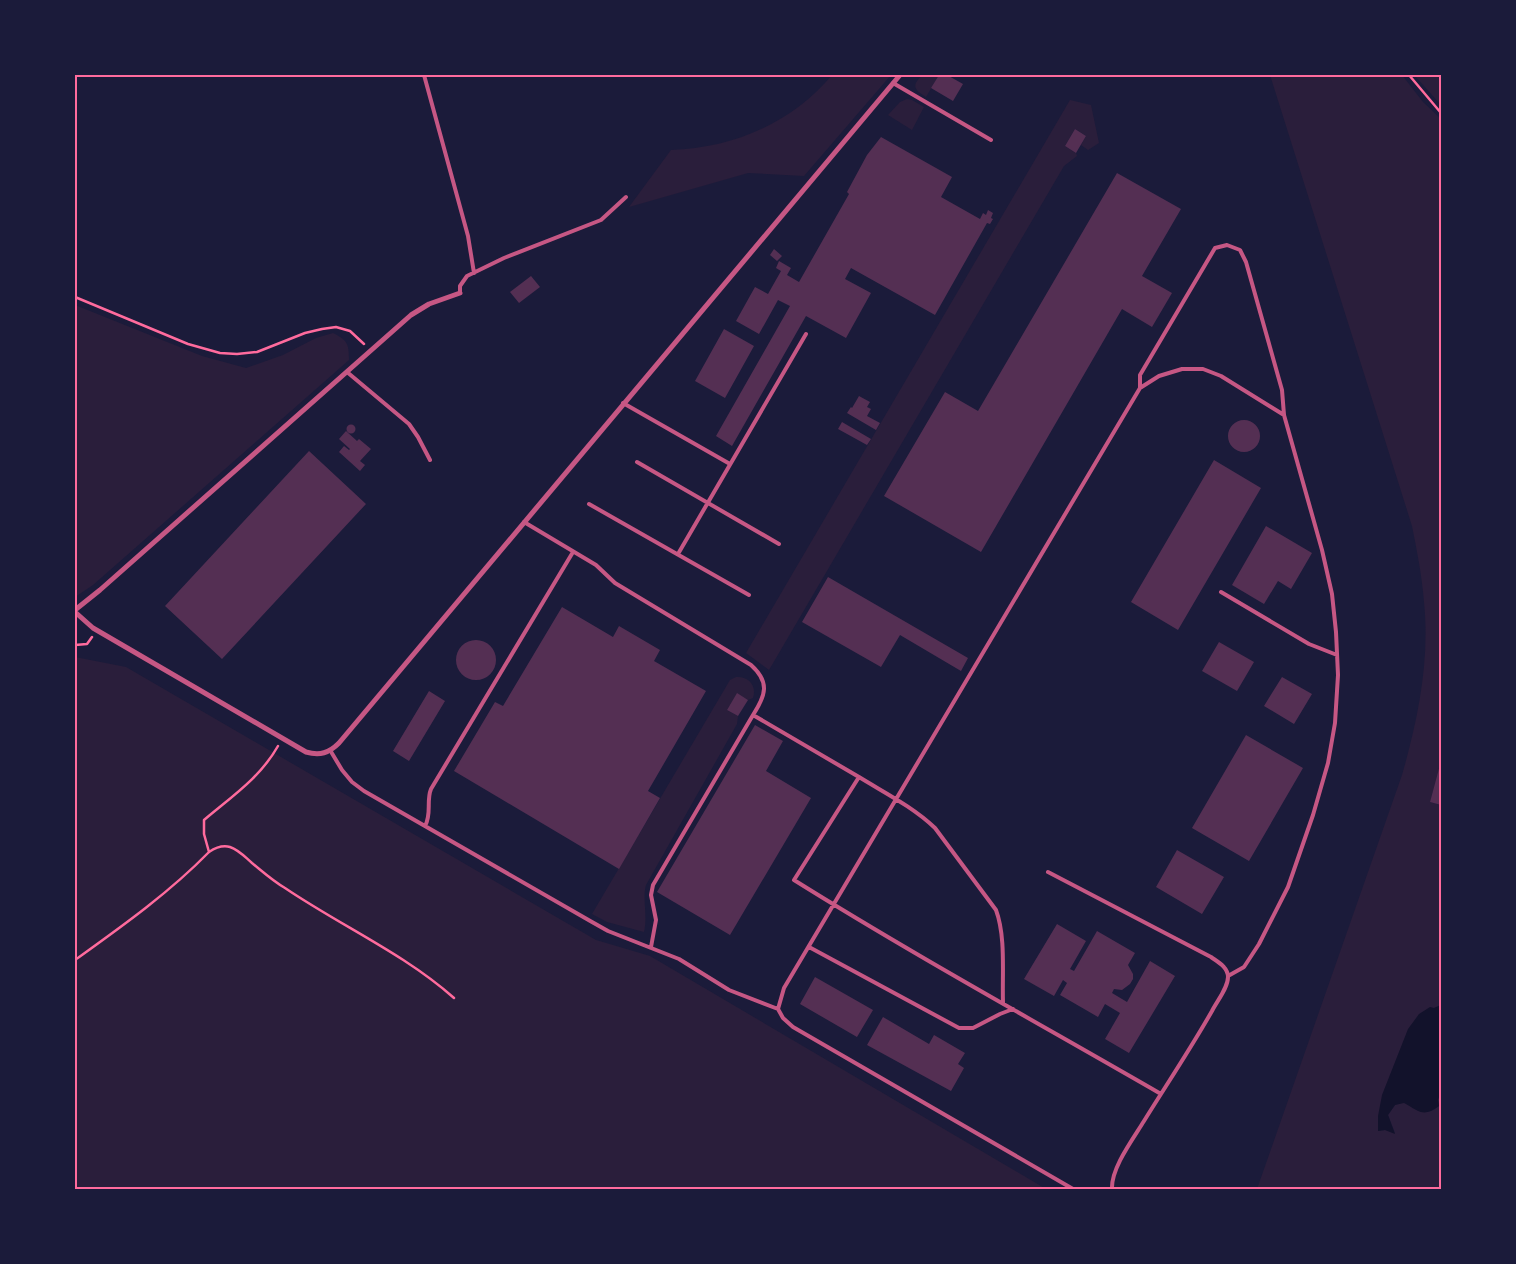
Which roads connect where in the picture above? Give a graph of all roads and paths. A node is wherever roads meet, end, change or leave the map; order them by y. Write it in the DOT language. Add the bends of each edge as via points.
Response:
graph roads {
  1 [pos="424,75"];
  2 [pos="900,75"];
  3 [pos="1409,75"];
  4 [pos="893,83"];
  5 [pos="1441,113"];
  6 [pos="991,140"];
  7 [pos="626,197"];
  8 [pos="474,272"];
  9 [pos="460,293"];
  10 [pos="75,297"];
  11 [pos="806,334"];
  12 [pos="371,350"];
  13 [pos="347,372"];
  14 [pos="1140,388"];
  15 [pos="624,403"];
  16 [pos="1284,415"];
  17 [pos="430,460"];
  18 [pos="637,462"];
  19 [pos="730,464"];
  20 [pos="708,502"];
  21 [pos="590,504"];
  22 [pos="524,522"];
  23 [pos="779,544"];
  24 [pos="573,552"];
  25 [pos="678,554"];
  26 [pos="1221,592"];
  27 [pos="749,595"];
  28 [pos="75,611"];
  29 [pos="96,630"];
  30 [pos="75,645"];
  31 [pos="1337,655"];
  32 [pos="753,715"];
  33 [pos="282,738"];
  34 [pos="330,750"];
  35 [pos="859,777"];
  36 [pos="896,800"];
  37 [pos="425,826"];
  38 [pos="209,852"];
  39 [pos="1048,872"];
  40 [pos="834,904"];
  41 [pos="651,946"];
  42 [pos="809,947"];
  43 [pos="75,960"];
  44 [pos="1228,976"];
  45 [pos="454,998"];
  46 [pos="1003,1003"];
  47 [pos="778,1009"];
  48 [pos="1013,1009"];
  49 [pos="1161,1094"];
  50 [pos="1073,1189"];
  51 [pos="1112,1189"];
  1 -- 8 [label="lane" via="468,236"];
  2 -- 4 [label="street"];
  3 -- 5 [label="path"];
  4 -- 6 [label="lane"];
  4 -- 15 [label="street"];
  7 -- 8 [label="lane" via="601,220"];
  8 -- 9 [label="lane" via="463,280"];
  9 -- 12 [label="street" via="429,304 411,315"];
  10 -- 12 [label="path" via="188,344 220,353 256,352 305,334 336,327 350,331"];
  11 -- 19 [label="lane"];
  12 -- 13 [label="street"];
  13 -- 17 [label="lane" via="409,424"];
  13 -- 28 [label="street"];
  14 -- 16 [label="lane" via="1159,376 1182,369 1203,369 1221,376"];
  14 -- 16 [label="lane" via="1140,375 1215,248 1227,245 1240,250 1246,262 1282,390"];
  14 -- 36 [label="lane"];
  15 -- 19 [label="lane"];
  15 -- 22 [label="street"];
  16 -- 31 [label="lane" via="1332,594"];
  18 -- 20 [label="lane"];
  19 -- 20 [label="lane"];
  20 -- 23 [label="lane"];
  20 -- 25 [label="lane"];
  21 -- 25 [label="lane"];
  22 -- 24 [label="lane"];
  22 -- 34 [label="street"];
  24 -- 32 [label="lane" via="601,569 615,584 751,665 762,679 764,688"];
  24 -- 37 [label="lane" via="431,789 430,813"];
  25 -- 27 [label="lane"];
  26 -- 31 [label="lane" via="1309,644"];
  28 -- 29 [label="street"];
  29 -- 30 [label="path" via="87,644"];
  29 -- 33 [label="street"];
  31 -- 44 [label="lane" via="1335,723 1313,815 1288,887 1259,944 1244,967"];
  32 -- 35 [label="lane"];
  32 -- 41 [label="lane" via="653,885 651,895 656,920"];
  33 -- 34 [label="street" via="312,754"];
  33 -- 38 [label="path" via="256,776 204,820 202,825"];
  34 -- 37 [label="lane" via="352,782"];
  35 -- 36 [label="lane"];
  35 -- 40 [label="lane" via="794,880"];
  36 -- 40 [label="lane"];
  36 -- 46 [label="lane" via="935,828 996,910 1002,934"];
  37 -- 41 [label="lane" via="592,922"];
  38 -- 43 [label="path" via="122,926"];
  38 -- 45 [label="path" via="228,846 236,850 278,884 382,946"];
  39 -- 44 [label="lane" via="1211,958 1221,964"];
  40 -- 42 [label="lane"];
  40 -- 46 [label="lane"];
  41 -- 47 [label="lane" via="729,990"];
  42 -- 47 [label="lane" via="784,988"];
  42 -- 48 [label="lane" via="959,1028 973,1028"];
  44 -- 49 [label="lane" via="1208,1018"];
  46 -- 48 [label="lane"];
  47 -- 50 [label="lane" via="793,1027"];
  48 -- 49 [label="lane"];
  49 -- 51 [label="lane" via="1124,1154 1112,1180"];
}
